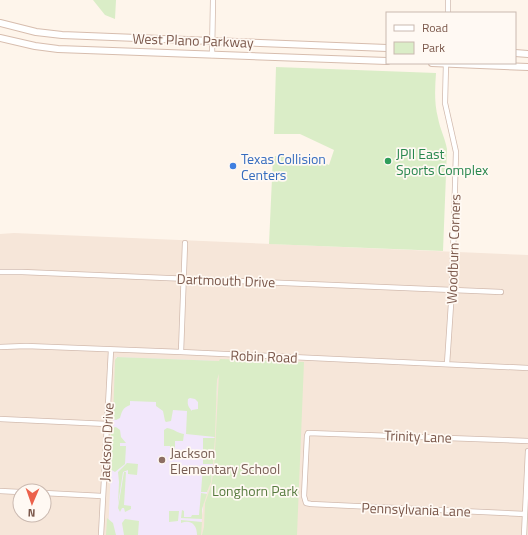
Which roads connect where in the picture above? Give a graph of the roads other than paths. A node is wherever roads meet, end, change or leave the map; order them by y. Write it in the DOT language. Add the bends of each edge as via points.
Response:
graph roads {
  1 [pos="213,0"];
  2 [pos="448,0"];
  3 [pos="448,12"];
  4 [pos="0,23"];
  5 [pos="0,38"];
  6 [pos="213,41"];
  7 [pos="335,46"];
  8 [pos="386,48"];
  9 [pos="516,53"];
  10 [pos="528,54"];
  11 [pos="212,55"];
  12 [pos="335,59"];
  13 [pos="386,61"];
  14 [pos="446,64"];
  15 [pos="466,64"];
  16 [pos="528,67"];
  17 [pos="185,242"];
  18 [pos="0,272"];
  19 [pos="184,278"];
  20 [pos="452,289"];
  21 [pos="500,292"];
  22 [pos="0,347"];
  23 [pos="111,350"];
  24 [pos="181,352"];
  25 [pos="447,364"];
  26 [pos="528,368"];
  27 [pos="0,419"];
  28 [pos="107,424"];
  29 [pos="528,441"];
  30 [pos="528,452"];
  31 [pos="0,491"];
  32 [pos="12,492"];
  33 [pos="52,493"];
  34 [pos="102,496"];
  35 [pos="306,503"];
  36 [pos="525,514"];
  37 [pos="101,535"];
  38 [pos="524,535"];
  1 -- 6 [label="street"];
  2 -- 3 [label="street"];
  4 -- 6 [label="main road, West Plano Parkway" via="62,35"];
  5 -- 11 [label="main road, West Plano Parkway" via="58,49"];
  6 -- 7 [label="main road, West Plano Parkway"];
  6 -- 11 [label="street"];
  7 -- 8 [label="main road, West Plano Parkway"];
  7 -- 12 [label="main road"];
  9 -- 10 [label="main road"];
  11 -- 12 [label="main road, West Plano Parkway"];
  12 -- 13 [label="main road, West Plano Parkway"];
  14 -- 20 [label="street, Woodburn Corners" via="445,103 456,152"];
  15 -- 16 [label="main road"];
  17 -- 19 [label="street"];
  18 -- 19 [label="street, Dartmouth Drive"];
  19 -- 20 [label="street, Dartmouth Drive"];
  19 -- 24 [label="street"];
  20 -- 21 [label="street, Dartmouth Drive"];
  20 -- 25 [label="street, Woodburn Corners"];
  22 -- 23 [label="street, Robin Road"];
  23 -- 24 [label="street, Robin Road"];
  23 -- 28 [label="street, Jackson Drive"];
  24 -- 25 [label="street, Robin Road"];
  25 -- 26 [label="street, Robin Road"];
  27 -- 28 [label="street"];
  28 -- 34 [label="street, Jackson Drive"];
  29 -- 35 [label="street, Trinity Lane" via="308,433 304,496"];
  30 -- 36 [label="street"];
  31 -- 32 [label="street"];
  33 -- 34 [label="street"];
  34 -- 37 [label="street, Jackson Drive"];
  35 -- 36 [label="street, Pennsylvania Lane"];
  36 -- 38 [label="street"];
}
